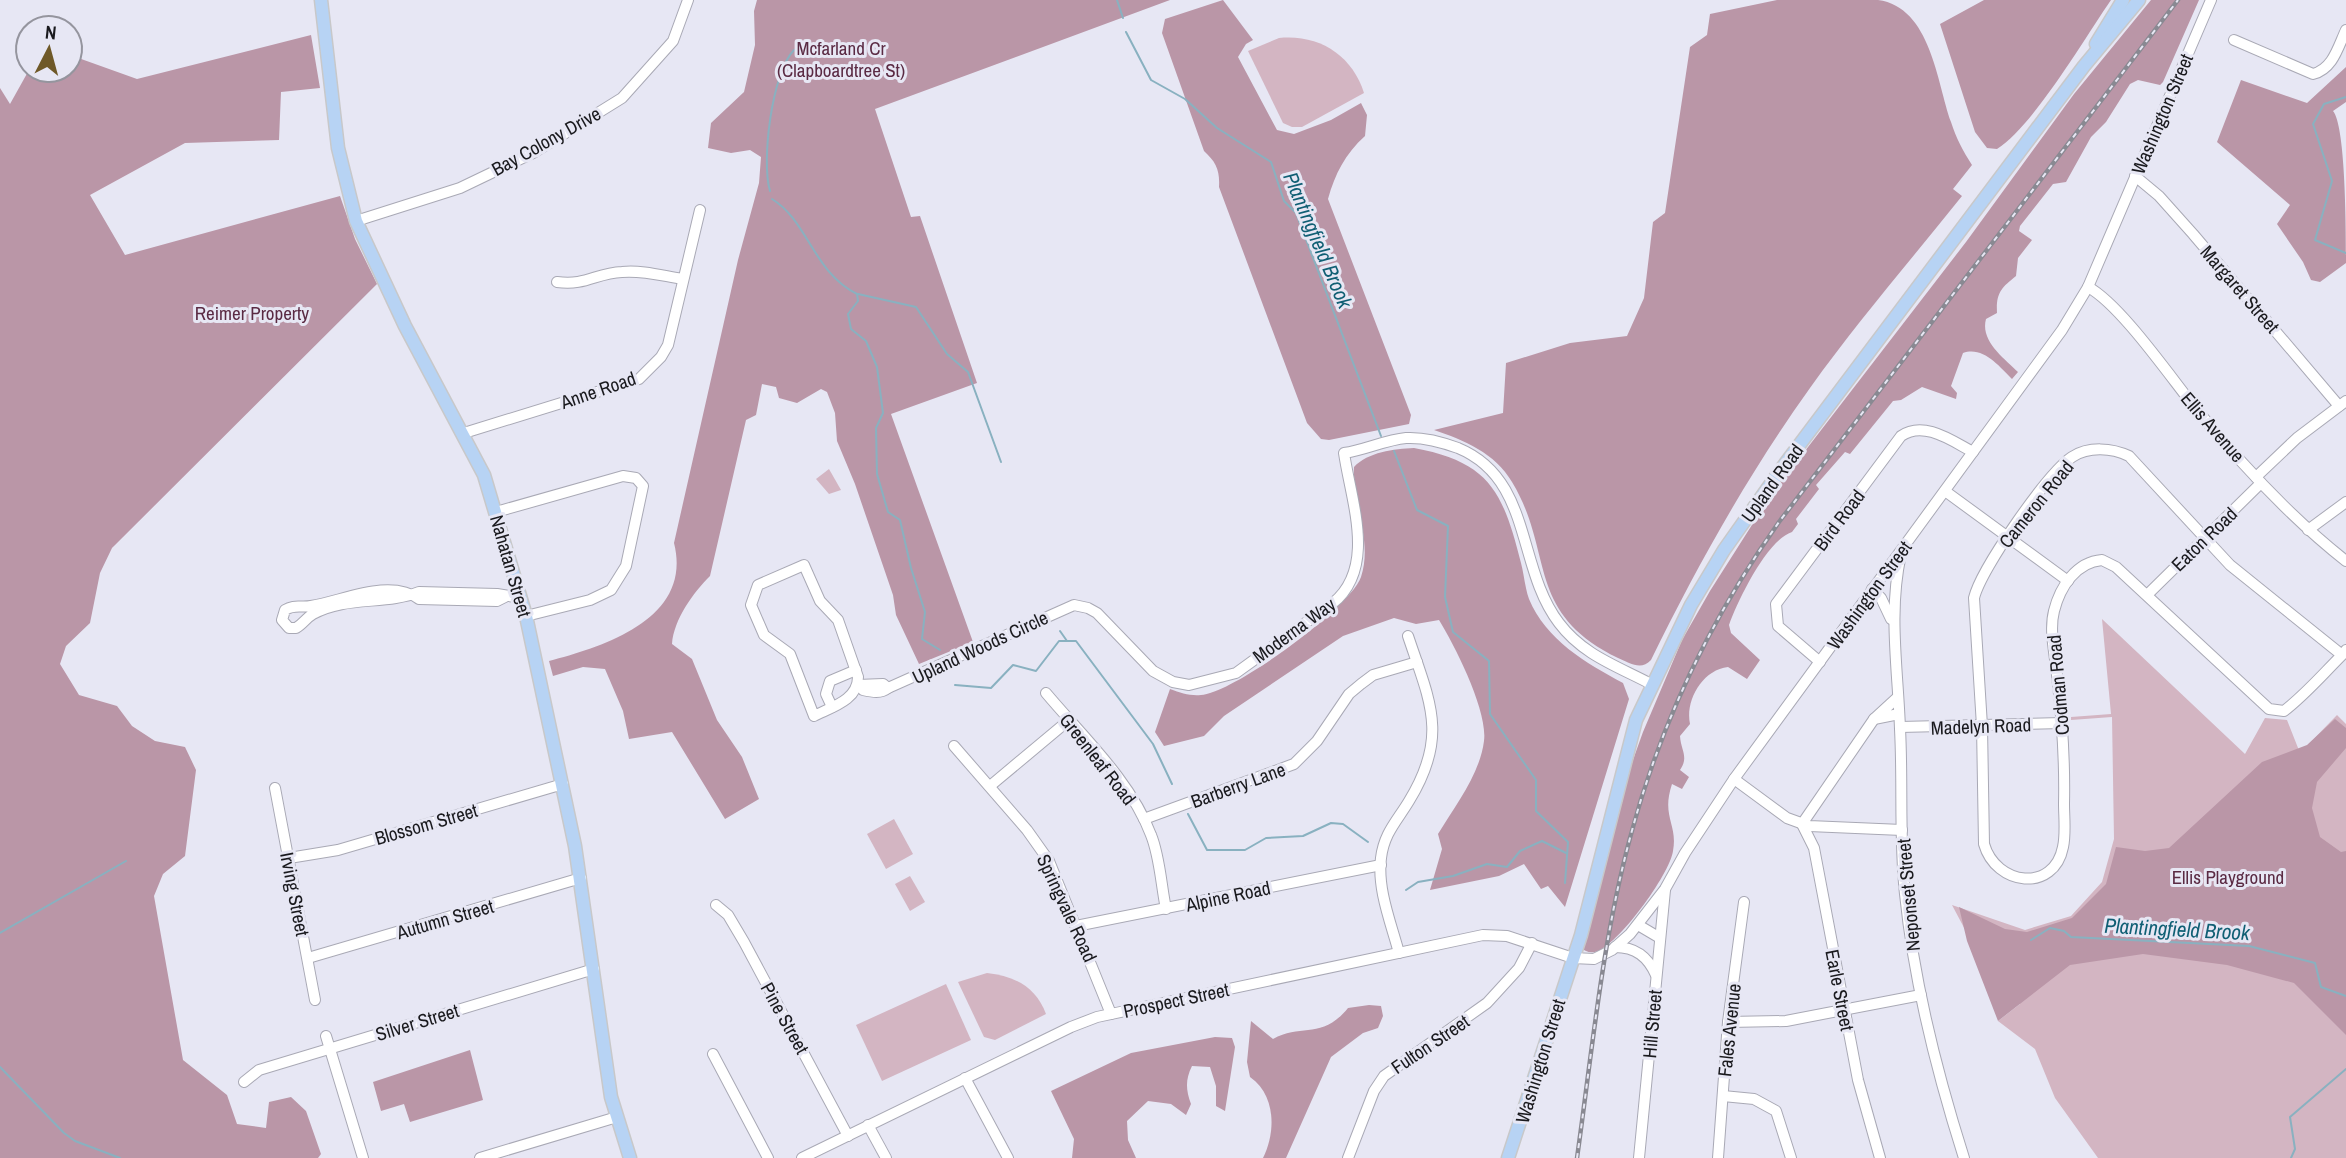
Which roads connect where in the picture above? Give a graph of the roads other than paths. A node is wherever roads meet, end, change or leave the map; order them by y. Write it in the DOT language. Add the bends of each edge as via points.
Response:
graph roads {
  1 [pos="321,0"];
  2 [pos="688,0"];
  3 [pos="2123,0"];
  4 [pos="2139,0"];
  5 [pos="2211,0"];
  6 [pos="2346,30"];
  7 [pos="2234,40"];
  8 [pos="2084,66"];
  9 [pos="2136,176"];
  10 [pos="701,210"];
  11 [pos="356,222"];
  12 [pos="683,279"];
  13 [pos="557,282"];
  14 [pos="2088,287"];
  15 [pos="2343,404"];
  16 [pos="464,433"];
  17 [pos="1973,452"];
  18 [pos="2259,480"];
  19 [pos="1945,491"];
  20 [pos="2346,502"];
  21 [pos="496,512"];
  22 [pos="2308,530"];
  23 [pos="2008,536"];
  24 [pos="2205,540"];
  25 [pos="1903,548"];
  26 [pos="2346,561"];
  27 [pos="2067,581"];
  28 [pos="1874,587"];
  29 [pos="1894,593"];
  30 [pos="413,594"];
  31 [pos="2147,595"];
  32 [pos="521,598"];
  33 [pos="1072,605"];
  34 [pos="526,616"];
  35 [pos="1893,627"];
  36 [pos="1408,636"];
  37 [pos="2344,652"];
  38 [pos="1417,662"];
  39 [pos="1820,662"];
  40 [pos="856,670"];
  41 [pos="1651,684"];
  42 [pos="860,685"];
  43 [pos="1046,693"];
  44 [pos="1898,697"];
  45 [pos="832,707"];
  46 [pos="1899,714"];
  47 [pos="1874,719"];
  48 [pos="1069,720"];
  49 [pos="2062,723"];
  50 [pos="1982,726"];
  51 [pos="1900,727"];
  52 [pos="954,746"];
  53 [pos="1734,779"];
  54 [pos="563,784"];
  55 [pos="990,786"];
  56 [pos="275,788"];
  57 [pos="1144,819"];
  58 [pos="1802,824"];
  59 [pos="1902,830"];
  60 [pos="289,858"];
  61 [pos="1381,865"];
  62 [pos="581,878"];
  63 [pos="1665,889"];
  64 [pos="1744,902"];
  65 [pos="716,905"];
  66 [pos="1166,909"];
  67 [pos="1638,925"];
  68 [pos="1076,926"];
  69 [pos="1660,938"];
  70 [pos="1532,943"];
  71 [pos="1615,947"];
  72 [pos="1399,953"];
  73 [pos="308,958"];
  74 [pos="1573,958"];
  75 [pos="594,969"];
  76 [pos="1656,975"];
  77 [pos="1921,995"];
  78 [pos="315,1000"];
  79 [pos="1843,1010"];
  80 [pos="1111,1014"];
  81 [pos="1728,1022"];
  82 [pos="326,1036"];
  83 [pos="330,1048"];
  84 [pos="713,1054"];
  85 [pos="965,1079"];
  86 [pos="244,1082"];
  87 [pos="1723,1096"];
  88 [pos="617,1117"];
  89 [pos="868,1125"];
  90 [pos="848,1136"];
  91 [pos="363,1158"];
  92 [pos="480,1158"];
  93 [pos="630,1158"];
  94 [pos="768,1158"];
  95 [pos="802,1158"];
  96 [pos="886,1158"];
  97 [pos="1008,1158"];
  98 [pos="1348,1158"];
  99 [pos="1508,1158"];
  100 [pos="1639,1158"];
  101 [pos="1718,1158"];
  102 [pos="1791,1158"];
  103 [pos="1880,1158"];
  104 [pos="1964,1158"];
  1 -- 11 [label="main road, Nahatan Street" via="338,148"];
  2 -- 11 [label="street, Bay Colony Drive" via="673,41 622,98 535,152 460,188"];
  3 -- 8 [label="main road, Upland Road"];
  4 -- 8 [label="main road, Upland Road"];
  5 -- 9 [label="street, Washington Street"];
  6 -- 7 [label="street" via="2333,59 2322,72 2313,74"];
  8 -- 41 [label="main road, Upland Road" via="1763,494 1701,587"];
  9 -- 14 [label="street, Washington Street"];
  9 -- 15 [label="street, Margaret Street" via="2159,196"];
  10 -- 12 [label="street, Anne Road"];
  11 -- 16 [label="main road, Nahatan Street" via="405,326"];
  12 -- 13 [label="street" via="630,271 582,284"];
  12 -- 16 [label="street, Anne Road" via="668,345 639,379"];
  14 -- 17 [label="street, Washington Street"];
  14 -- 18 [label="street, Ellis Avenue" via="2112,304"];
  15 -- 18 [label="street, Eaton Road" via="2297,438"];
  16 -- 21 [label="main road, Nahatan Street"];
  17 -- 19 [label="street, Washington Street"];
  17 -- 39 [label="street, Bird Road" via="1923,430 1901,436 1776,604 1778,626"];
  18 -- 22 [label="street, Ellis Avenue"];
  18 -- 24 [label="street, Eaton Road"];
  19 -- 23 [label="street"];
  19 -- 25 [label="street, Washington Street"];
  20 -- 22 [label="street"];
  21 -- 32 [label="main road, Nahatan Street"];
  21 -- 34 [label="street" via="623,475 636,478 643,486 626,566 611,590"];
  22 -- 26 [label="street, Ellis Avenue"];
  23 -- 24 [label="street, Cameron Road" via="2074,456 2098,449 2129,456"];
  23 -- 27 [label="street"];
  23 -- 50 [label="street, Cameron Road" via="1974,598"];
  24 -- 31 [label="street, Eaton Road"];
  24 -- 37 [label="street, Cameron Road" via="2275,604"];
  25 -- 28 [label="street, Washington Street"];
  25 -- 29 [label="street, Neponset Street"];
  27 -- 31 [label="street" via="2088,563 2102,560"];
  27 -- 49 [label="street, Codman Road" via="2053,612"];
  28 -- 29 [label="street"];
  28 -- 35 [label="street, Neponset Street"];
  28 -- 39 [label="street, Washington Street"];
  29 -- 35 [label="street, Neponset Street"];
  30 -- 30 [label="street" via="350,603 313,614 293,629 282,620 285,610 301,605 370,593"];
  30 -- 32 [label="street" via="419,599"];
  31 -- 37 [label="street" via="2269,709 2284,711"];
  32 -- 34 [label="main road, Nahatan Street"];
  33 -- 41 [label="street, Moderna Way" via="1097,613 1153,671 1173,682 1196,684 1233,674 1333,603 1351,582 1359,549 1344,453 1420,438 1464,450 1495,474 1516,508 1535,579 1557,621 1592,655"];
  33 -- 42 [label="street, Upland Woods Circle" via="884,692 863,690"];
  34 -- 54 [label="main road, Nahatan Street"];
  35 -- 44 [label="street, Neponset Street"];
  36 -- 38 [label="street"];
  38 -- 57 [label="street, Barberry Lane" via="1383,671 1361,684 1294,764"];
  38 -- 61 [label="street" via="1433,712 1434,733 1416,789 1385,835"];
  39 -- 53 [label="street, Washington Street"];
  40 -- 42 [label="street"];
  40 -- 45 [label="street" via="830,681 826,694"];
  40 -- 45 [label="street" via="838,620 821,601 804,565 758,585 751,605 759,627 790,654 814,716"];
  41 -- 74 [label="main road, Upland Road" via="1636,720"];
  42 -- 45 [label="street"];
  43 -- 48 [label="street, Greenleaf Road"];
  44 -- 46 [label="street, Neponset Street"];
  44 -- 47 [label="street"];
  46 -- 47 [label="street"];
  46 -- 51 [label="street, Neponset Street"];
  47 -- 58 [label="street"];
  48 -- 55 [label="street"];
  48 -- 57 [label="street, Greenleaf Road"];
  49 -- 50 [label="street, Madelyn Road"];
  49 -- 50 [label="street, Codman Road" via="2063,848 2055,865 2029,879 2008,875 1987,855"];
  50 -- 51 [label="street, Madelyn Road"];
  51 -- 59 [label="street, Neponset Street"];
  52 -- 55 [label="street, Springvale Road"];
  53 -- 58 [label="street"];
  53 -- 63 [label="street, Washington Street"];
  54 -- 60 [label="street, Blossom Street" via="338,850"];
  54 -- 62 [label="main road, Nahatan Street"];
  55 -- 68 [label="street, Springvale Road" via="1049,861"];
  56 -- 60 [label="street, Irving Street"];
  57 -- 66 [label="street, Greenleaf Road" via="1152,836"];
  58 -- 59 [label="street"];
  58 -- 79 [label="street, Earle Street" via="1814,848"];
  59 -- 77 [label="street, Neponset Street" via="1904,890"];
  60 -- 73 [label="street, Irving Street"];
  61 -- 66 [label="street, Alpine Road"];
  61 -- 72 [label="street"];
  62 -- 73 [label="street, Autumn Street"];
  62 -- 75 [label="main road, Nahatan Street"];
  63 -- 67 [label="street, Washington Street"];
  63 -- 69 [label="street, Hill Street"];
  64 -- 81 [label="street, Fales Avenue"];
  65 -- 90 [label="street, Pine Street" via="728,915 744,942"];
  66 -- 68 [label="street, Alpine Road"];
  67 -- 69 [label="street"];
  67 -- 71 [label="street, Washington Street"];
  68 -- 80 [label="street, Springvale Road"];
  69 -- 76 [label="street, Hill Street"];
  70 -- 72 [label="street, Prospect Street" via="1483,935"];
  70 -- 74 [label="street, Prospect Street"];
  70 -- 98 [label="street, Fulton Street" via="1519,968 1480,1010 1384,1076"];
  71 -- 74 [label="street, Washington Street" via="1598,958"];
  71 -- 76 [label="street" via="1639,952"];
  72 -- 80 [label="street, Prospect Street"];
  73 -- 78 [label="street, Irving Street"];
  74 -- 99 [label="main road, Washington Street"];
  75 -- 83 [label="street, Silver Street"];
  75 -- 88 [label="main road, Nahatan Street"];
  76 -- 100 [label="street, Hill Street"];
  77 -- 79 [label="street"];
  77 -- 104 [label="street, Neponset Street"];
  79 -- 81 [label="street" via="1786,1021"];
  79 -- 103 [label="street, Earle Street"];
  80 -- 85 [label="street, Prospect Street" via="1070,1027"];
  81 -- 87 [label="street, Fales Avenue"];
  82 -- 83 [label="street"];
  83 -- 86 [label="street, Silver Street" via="258,1070"];
  83 -- 91 [label="street"];
  84 -- 94 [label="street"];
  85 -- 89 [label="street, Prospect Street"];
  85 -- 97 [label="street"];
  87 -- 101 [label="street, Fales Avenue"];
  87 -- 102 [label="street" via="1754,1099 1776,1111"];
  88 -- 92 [label="street"];
  88 -- 93 [label="main road, Nahatan Street"];
  89 -- 90 [label="street, Prospect Street"];
  89 -- 96 [label="street"];
  90 -- 95 [label="street, Prospect Street"];
}
